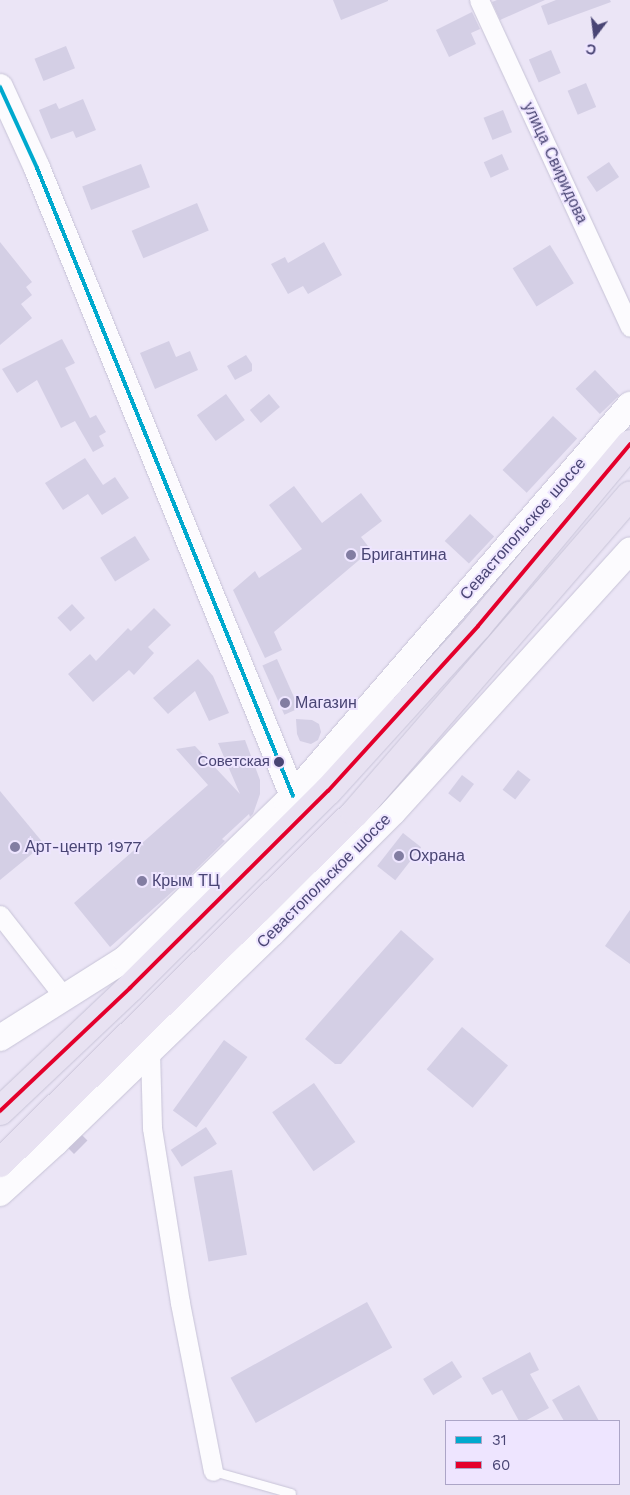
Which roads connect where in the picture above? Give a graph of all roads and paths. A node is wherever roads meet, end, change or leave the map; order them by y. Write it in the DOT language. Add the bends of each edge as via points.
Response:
graph roads {
  1 [pos="480,0"];
  2 [pos="0,87"];
  3 [pos="630,327"];
  4 [pos="630,405"];
  5 [pos="630,444"];
  6 [pos="630,496"];
  7 [pos="630,551"];
  8 [pos="281,765"];
  9 [pos="301,786"];
  10 [pos="273,816"];
  11 [pos="0,915"];
  12 [pos="64,997"];
  13 [pos="0,1038"];
  14 [pos="150,1050"];
  15 [pos="128,1072"];
  16 [pos="151,1084"];
  17 [pos="0,1111"];
  18 [pos="0,1164"];
  19 [pos="0,1193"];
  20 [pos="213,1471"];
  21 [pos="291,1493"];
  1 -- 3 [label="street, улица Свиридова"];
  2 -- 8 [label="main road" via="37,168"];
  4 -- 9 [label="main road, Севастопольское шоссе"];
  5 -- 17 [label="main road" via="478,626 328,791 130,988"];
  6 -- 18 [label="main road" via="355,813"];
  7 -- 14 [label="main road, Севастопольское шоссе" via="393,812"];
  8 -- 9 [label="main road"];
  8 -- 10 [label="main road" via="281,788"];
  9 -- 10 [label="main road, Севастопольское шоссе"];
  10 -- 12 [label="main road, Севастопольское шоссе" via="125,959"];
  11 -- 12 [label="street"];
  12 -- 13 [label="main road, Севастопольское шоссе"];
  14 -- 15 [label="main road, Севастопольское шоссе"];
  14 -- 16 [label="street"];
  15 -- 16 [label="street" via="141,1074"];
  15 -- 19 [label="main road, Севастопольское шоссе"];
  16 -- 20 [label="street" via="152,1128 180,1302"];
  20 -- 21 [label="lane"];
}
